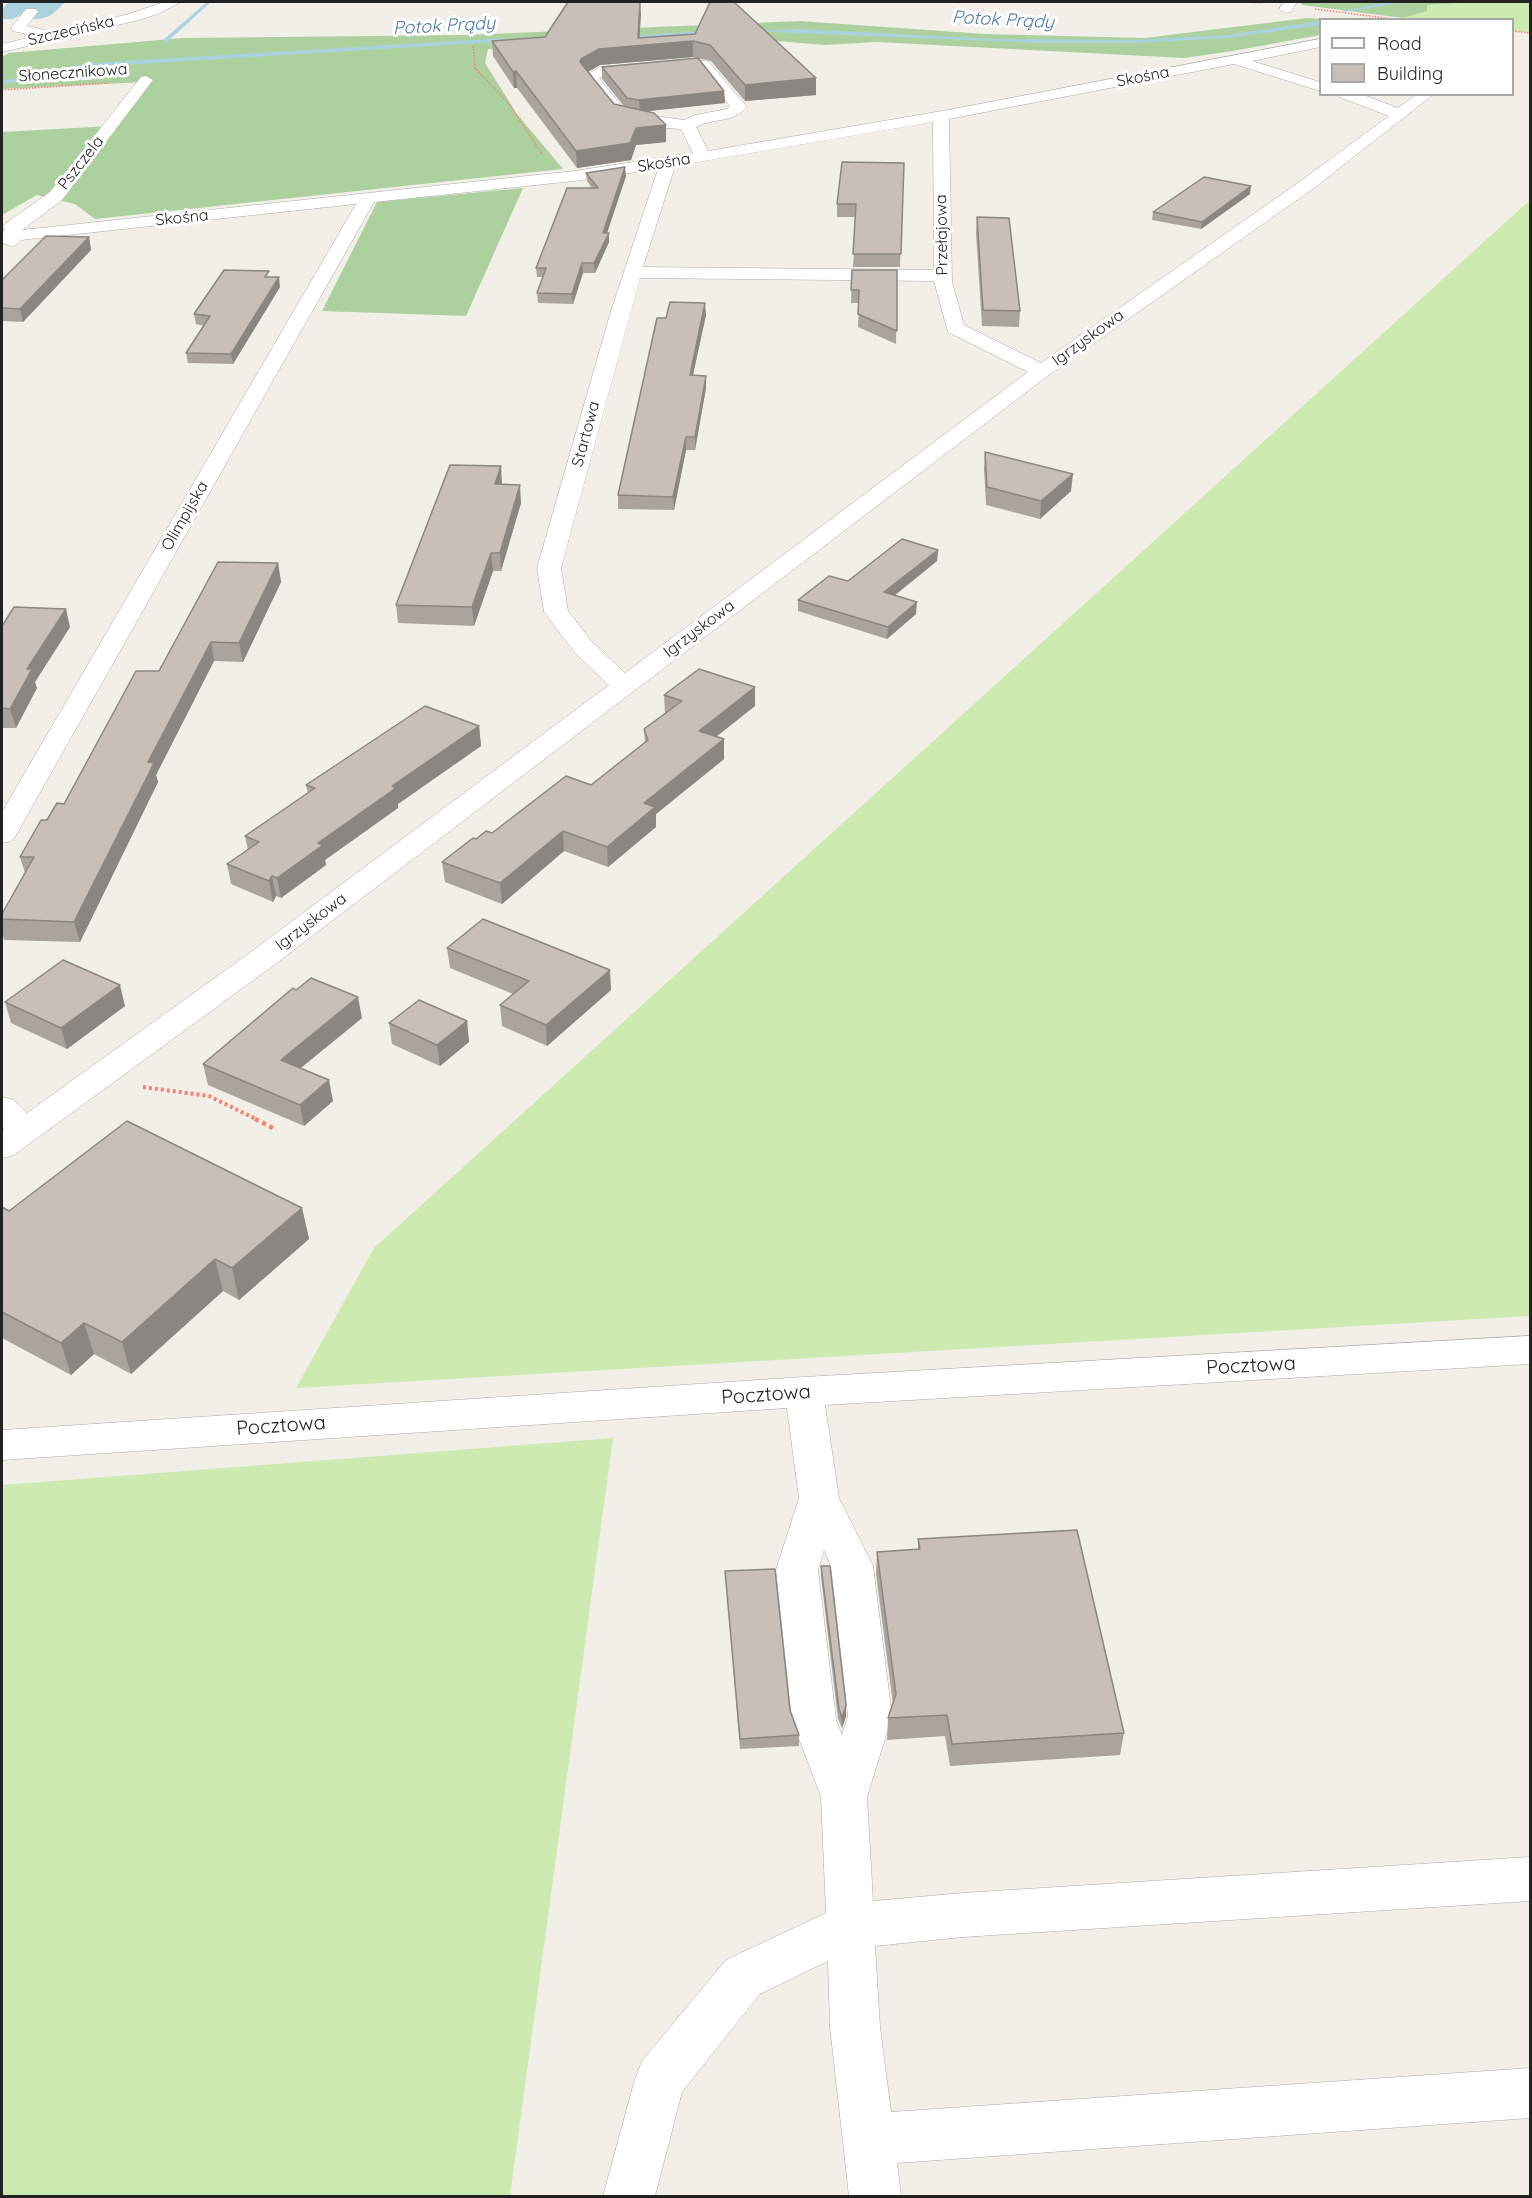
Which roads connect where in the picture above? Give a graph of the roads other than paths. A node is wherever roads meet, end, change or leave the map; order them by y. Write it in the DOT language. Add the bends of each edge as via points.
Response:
graph roads {
  1 [pos="174,2"];
  2 [pos="31,12"];
  3 [pos="50,35"];
  4 [pos="1319,43"];
  5 [pos="2,48"];
  6 [pos="1235,60"];
  7 [pos="146,80"];
  8 [pos="1319,87"];
  9 [pos="1350,96"];
  10 [pos="1424,96"];
  11 [pos="1398,114"];
  12 [pos="941,116"];
  13 [pos="687,125"];
  14 [pos="703,157"];
  15 [pos="668,163"];
  16 [pos="369,197"];
  17 [pos="9,236"];
  18 [pos="2,253"];
  19 [pos="634,272"];
  20 [pos="943,276"];
  21 [pos="1042,371"];
  22 [pos="624,686"];
  23 [pos="2,835"];
  24 [pos="9,1128"];
  25 [pos="1530,1350"];
  26 [pos="804,1392"];
  27 [pos="2,1445"];
  28 [pos="819,1498"];
  29 [pos="844,1797"];
  30 [pos="1530,1879"];
  31 [pos="850,1926"];
  32 [pos="1530,2093"];
  33 [pos="868,2139"];
  34 [pos="629,2196"];
  35 [pos="874,2196"];
  1 -- 3 [label="street, Szczecińska" via="130,17"];
  2 -- 3 [label="street" via="18,27"];
  3 -- 5 [label="street, Szczecińska"];
  4 -- 6 [label="street, Skośna"];
  6 -- 8 [label="street"];
  6 -- 12 [label="street, Skośna"];
  7 -- 17 [label="street, Pszczela" via="56,196 12,227"];
  9 -- 11 [label="street"];
  10 -- 11 [label="street, Igrzyskowa"];
  11 -- 21 [label="street, Igrzyskowa" via="1308,184"];
  12 -- 14 [label="street, Skośna"];
  12 -- 20 [label="street, Przełajowa"];
  13 -- 13 [label="street" via="700,118 732,113 739,107 704,65 600,71 590,77 621,116"];
  13 -- 14 [label="street"];
  14 -- 15 [label="street, Skośna"];
  15 -- 16 [label="street, Skośna"];
  15 -- 19 [label="street, Startowa"];
  16 -- 17 [label="street, Skośna"];
  16 -- 23 [label="street, Olimpijska"];
  17 -- 18 [label="street"];
  19 -- 20 [label="street"];
  19 -- 22 [label="street, Startowa" via="549,568 556,612 584,648"];
  20 -- 21 [label="street, Przełajowa" via="955,328"];
  21 -- 22 [label="street, Igrzyskowa"];
  22 -- 24 [label="street, Igrzyskowa" via="95,1080"];
  25 -- 26 [label="street, Pocztowa"];
  26 -- 27 [label="street, Pocztowa"];
  26 -- 28 [label="street"];
  28 -- 29 [label="street" via="797,1570 814,1720"];
  28 -- 29 [label="street" via="852,1566 870,1716"];
  29 -- 31 [label="street"];
  30 -- 31 [label="street" via="963,1915"];
  31 -- 33 [label="street" via="855,2027"];
  31 -- 34 [label="street" via="743,1977 660,2079"];
  32 -- 33 [label="street"];
  33 -- 35 [label="street"];
}
